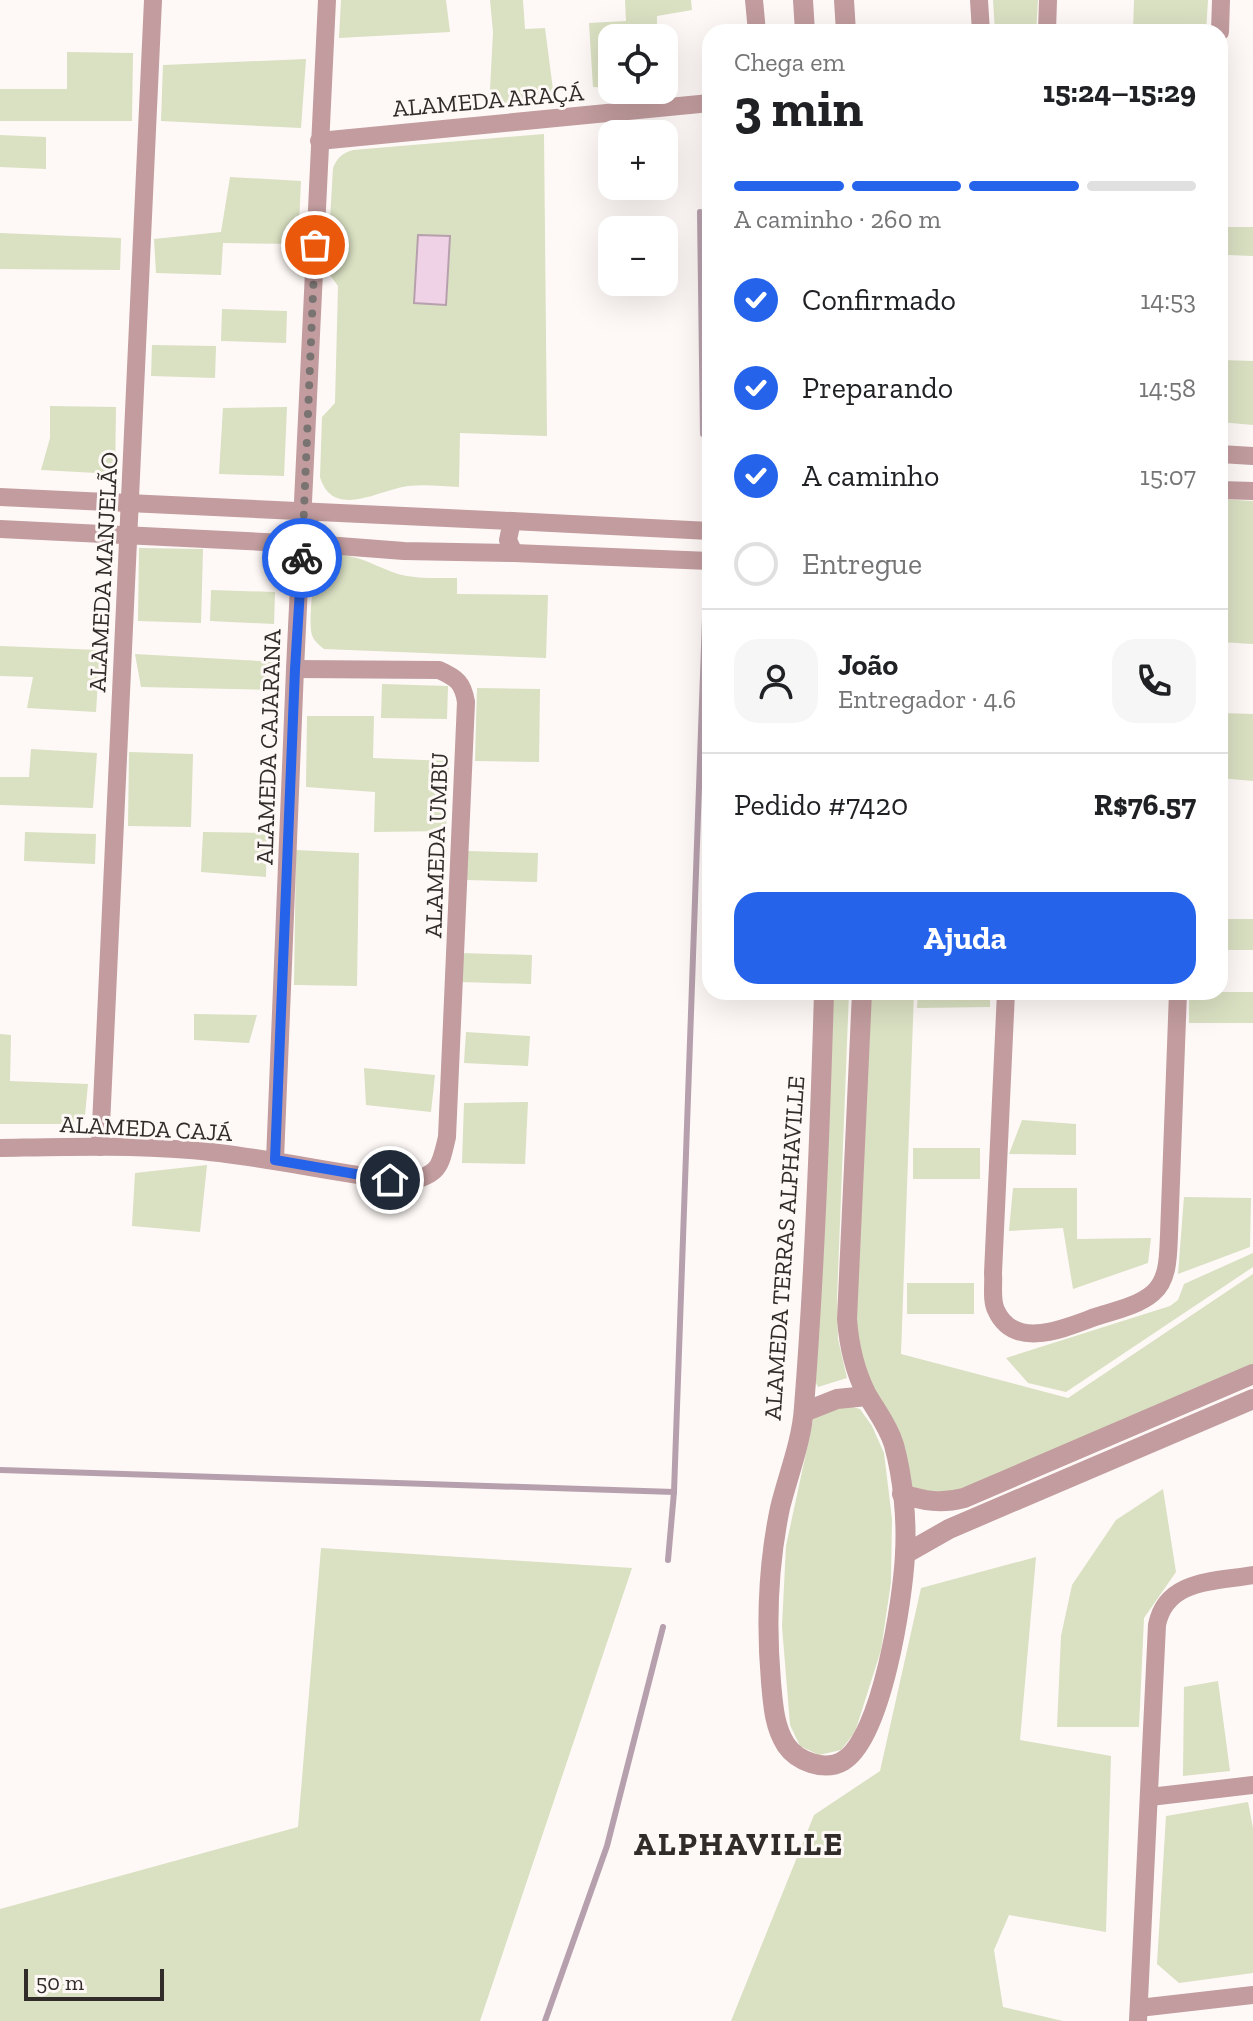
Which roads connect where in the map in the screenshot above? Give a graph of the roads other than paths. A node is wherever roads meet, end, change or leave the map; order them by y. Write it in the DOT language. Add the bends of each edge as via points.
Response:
graph roads {
  1 [pos="153,0"];
  2 [pos="327,0"];
  3 [pos="754,0"];
  4 [pos="803,0"];
  5 [pos="844,0"];
  6 [pos="979,0"];
  7 [pos="1048,0"];
  8 [pos="1221,0"];
  9 [pos="756,24"];
  10 [pos="804,24"];
  11 [pos="846,24"];
  12 [pos="980,24"];
  13 [pos="1047,24"];
  14 [pos="1220,24"];
  15 [pos="702,104"];
  16 [pos="319,141"];
  17 [pos="1228,454"];
  18 [pos="1253,456"];
  19 [pos="1228,490"];
  20 [pos="1253,491"];
  21 [pos="0,497"];
  22 [pos="130,505"];
  23 [pos="304,512"];
  24 [pos="405,516"];
  25 [pos="512,521"];
  26 [pos="0,529"];
  27 [pos="702,531"];
  28 [pos="129,536"];
  29 [pos="302,544"];
  30 [pos="404,551"];
  31 [pos="514,553"];
  32 [pos="702,561"];
  33 [pos="295,669"];
  34 [pos="824,1000"];
  35 [pos="862,1000"];
  36 [pos="1006,1000"];
  37 [pos="1178,1000"];
  38 [pos="100,1147"];
  39 [pos="0,1148"];
  40 [pos="275,1160"];
  41 [pos="431,1176"];
  42 [pos="1253,1374"];
  43 [pos="867,1396"];
  44 [pos="1253,1399"];
  45 [pos="804,1412"];
  46 [pos="902,1494"];
  47 [pos="905,1554"];
  48 [pos="1253,1575"];
  49 [pos="1253,1785"];
  50 [pos="1150,1797"];
  51 [pos="1253,1995"];
  52 [pos="1138,2015"];
  1 -- 22 [label="street, ALAMEDA MANJELÃO"];
  2 -- 16 [label="street, ALAMEDA CAJARANA"];
  3 -- 9 [label="street"];
  4 -- 10 [label="street"];
  5 -- 11 [label="street"];
  6 -- 12 [label="street"];
  7 -- 13 [label="street"];
  8 -- 14 [label="street"];
  15 -- 16 [label="street, ALAMEDA ARAÇÁ"];
  16 -- 23 [label="street, ALAMEDA CAJARANA"];
  17 -- 18 [label="street"];
  19 -- 20 [label="street"];
  21 -- 22 [label="street"];
  22 -- 23 [label="street"];
  22 -- 28 [label="street, ALAMEDA MANJELÃO"];
  23 -- 24 [label="street"];
  23 -- 29 [label="street, ALAMEDA CAJARANA"];
  24 -- 25 [label="street"];
  24 -- 30 [label="street"];
  25 -- 27 [label="street"];
  25 -- 31 [label="street" via="508,540"];
  26 -- 28 [label="street"];
  28 -- 29 [label="street"];
  28 -- 38 [label="street, ALAMEDA MANJELÃO"];
  29 -- 30 [label="street"];
  29 -- 33 [label="street, ALAMEDA CAJARANA"];
  30 -- 31 [label="street"];
  31 -- 32 [label="street"];
  33 -- 40 [label="street, ALAMEDA CAJARANA"];
  33 -- 41 [label="street, ALAMEDA UMBU" via="439,670 463,686 447,1137 442,1161"];
  34 -- 45 [label="street, ALAMEDA TERRAS ALPHAVILLE"];
  35 -- 43 [label="street, ALAMEDA TERRAS ALPHAVILLE" via="847,1319 850,1353"];
  36 -- 37 [label="street" via="995,1308 1005,1325 1028,1335 1049,1333 1135,1303 1163,1280"];
  38 -- 39 [label="street, ALAMEDA CAJÁ"];
  38 -- 40 [label="street, ALAMEDA CAJÁ"];
  40 -- 41 [label="street, ALAMEDA CAJÁ" via="409,1182"];
  42 -- 46 [label="street" via="964,1498 928,1502"];
  43 -- 45 [label="street" via="837,1399"];
  43 -- 46 [label="street, ALAMEDA TERRAS ALPHAVILLE" via="888,1428"];
  44 -- 47 [label="street" via="949,1529"];
  45 -- 47 [label="street, ALAMEDA TERRAS ALPHAVILLE" via="780,1510 769,1600 769,1658 779,1735 805,1762 840,1763 854,1752 873,1719 894,1635"];
  46 -- 47 [label="street, ALAMEDA TERRAS ALPHAVILLE"];
  48 -- 50 [label="street" via="1189,1587 1165,1602 1160,1612"];
  49 -- 50 [label="street"];
  50 -- 52 [label="street"];
  51 -- 52 [label="street"];
}
